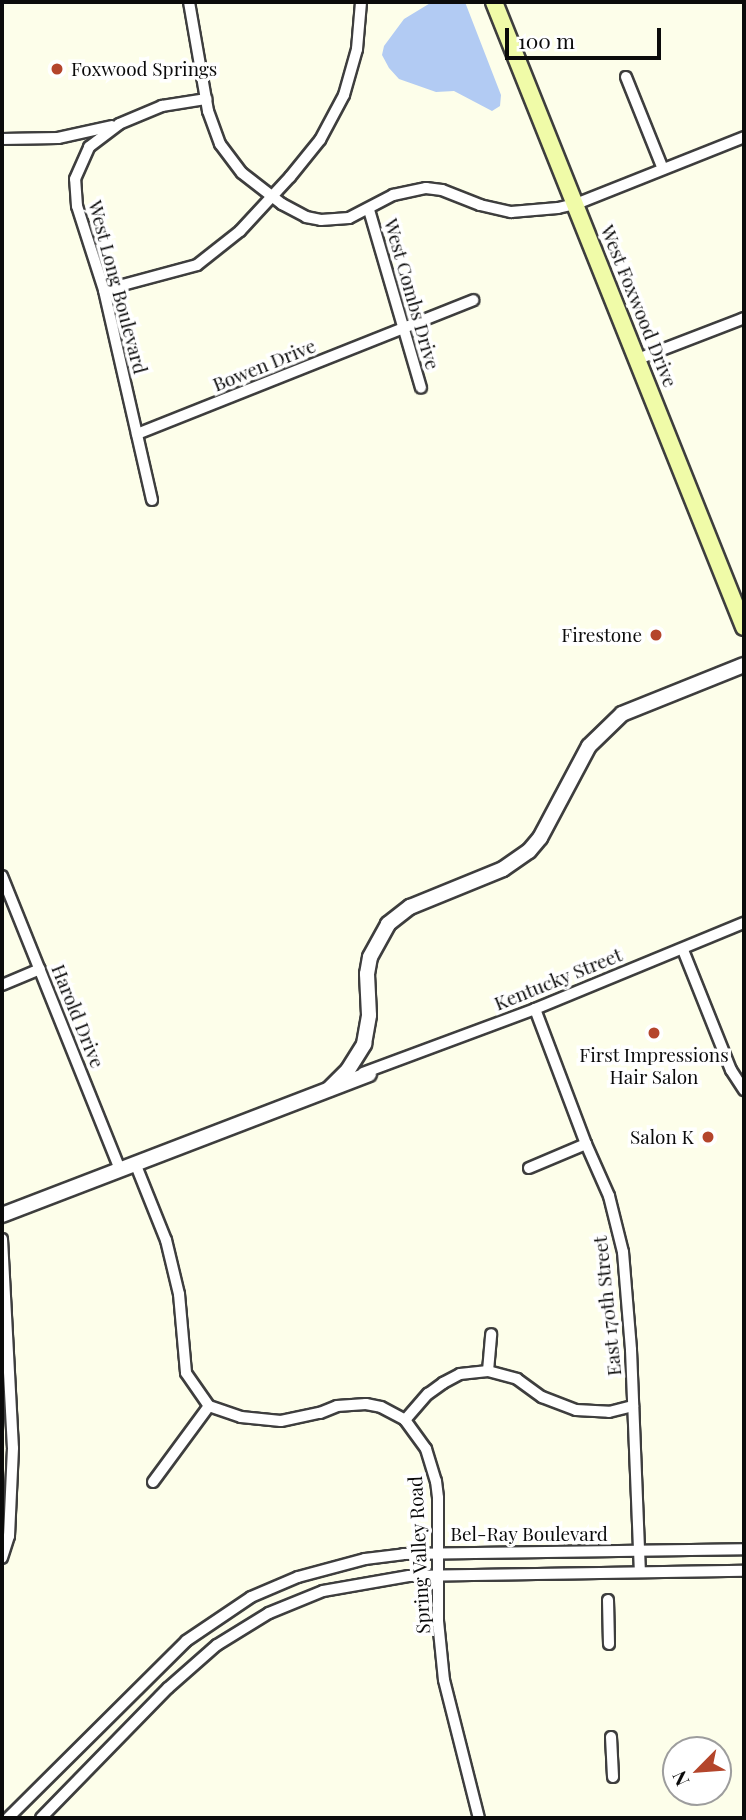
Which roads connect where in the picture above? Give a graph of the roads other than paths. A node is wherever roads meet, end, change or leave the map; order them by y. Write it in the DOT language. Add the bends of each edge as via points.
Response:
graph roads {
  1 [pos="361,2"];
  2 [pos="494,2"];
  3 [pos="192,3"];
  4 [pos="626,77"];
  5 [pos="206,99"];
  6 [pos="119,124"];
  7 [pos="76,134"];
  8 [pos="744,137"];
  9 [pos="2,139"];
  10 [pos="94,142"];
  11 [pos="663,169"];
  12 [pos="271,194"];
  13 [pos="576,204"];
  14 [pos="369,210"];
  15 [pos="104,290"];
  16 [pos="473,300"];
  17 [pos="744,318"];
  18 [pos="404,328"];
  19 [pos="638,359"];
  20 [pos="421,388"];
  21 [pos="137,434"];
  22 [pos="152,500"];
  23 [pos="744,627"];
  24 [pos="744,665"];
  25 [pos="2,876"];
  26 [pos="744,923"];
  27 [pos="683,950"];
  28 [pos="40,969"];
  29 [pos="2,985"];
  30 [pos="535,1009"];
  31 [pos="354,1062"];
  32 [pos="384,1068"];
  33 [pos="369,1074"];
  34 [pos="330,1089"];
  35 [pos="744,1090"];
  36 [pos="586,1144"];
  37 [pos="135,1163"];
  38 [pos="529,1168"];
  39 [pos="120,1169"];
  40 [pos="2,1215"];
  41 [pos="2,1239"];
  42 [pos="491,1334"];
  43 [pos="4,1348"];
  44 [pos="488,1371"];
  45 [pos="209,1406"];
  46 [pos="634,1406"];
  47 [pos="405,1420"];
  48 [pos="153,1482"];
  49 [pos="744,1549"];
  50 [pos="640,1551"];
  51 [pos="437,1552"];
  52 [pos="2,1558"];
  53 [pos="744,1571"];
  54 [pos="640,1572"];
  55 [pos="437,1576"];
  56 [pos="608,1600"];
  57 [pos="205,1627"];
  58 [pos="608,1644"];
  59 [pos="217,1645"];
  60 [pos="611,1737"];
  61 [pos="613,1777"];
  62 [pos="8,1818"];
  63 [pos="41,1818"];
  64 [pos="479,1818"];
  1 -- 12 [label="street" via="351,74 333,118 307,158"];
  2 -- 13 [label="main road, West Foxwood Drive"];
  3 -- 5 [label="street"];
  4 -- 11 [label="street"];
  5 -- 6 [label="street" via="162,106"];
  5 -- 12 [label="street" via="212,127 231,160"];
  6 -- 7 [label="street"];
  6 -- 10 [label="street, West Long Boulevard"];
  7 -- 9 [label="street"];
  7 -- 10 [label="street"];
  8 -- 11 [label="street"];
  10 -- 15 [label="street, West Long Boulevard" via="79,166 75,194"];
  11 -- 13 [label="street"];
  12 -- 14 [label="street" via="294,212 321,220 349,218"];
  12 -- 15 [label="street" via="240,231 197,265"];
  13 -- 14 [label="street" via="512,212 426,188 393,195"];
  13 -- 19 [label="main road, West Foxwood Drive"];
  14 -- 18 [label="street, West Combs Drive"];
  15 -- 21 [label="street, West Long Boulevard"];
  16 -- 18 [label="street, Bowen Drive"];
  17 -- 19 [label="street"];
  18 -- 20 [label="street, West Combs Drive"];
  18 -- 21 [label="street, Bowen Drive"];
  19 -- 23 [label="main road, West Foxwood Drive"];
  21 -- 22 [label="street, West Long Boulevard"];
  24 -- 31 [label="street" via="622,714 589,746 529,851 503,869 410,907 388,925 370,957 367,1032"];
  25 -- 28 [label="street, Harold Drive"];
  26 -- 27 [label="street, Kentucky Street"];
  27 -- 30 [label="street, Kentucky Street"];
  27 -- 35 [label="street" via="731,1070"];
  28 -- 29 [label="street"];
  28 -- 39 [label="street, Harold Drive"];
  30 -- 32 [label="street, Kentucky Street"];
  30 -- 36 [label="street, East 170th Street"];
  31 -- 32 [label="street"];
  31 -- 33 [label="street"];
  31 -- 34 [label="street"];
  32 -- 33 [label="street, Kentucky Street"];
  33 -- 34 [label="street"];
  34 -- 37 [label="street"];
  36 -- 38 [label="street"];
  36 -- 46 [label="street, East 170th Street" via="609,1196 623,1252"];
  37 -- 39 [label="street"];
  37 -- 45 [label="street" via="166,1240 179,1294 186,1373"];
  39 -- 40 [label="street"];
  41 -- 43 [label="street"];
  42 -- 44 [label="street"];
  43 -- 52 [label="street" via="12,1404 13,1492"];
  44 -- 46 [label="street" via="517,1379 542,1397 576,1410 609,1412"];
  44 -- 47 [label="street" via="460,1374 443,1383"];
  45 -- 47 [label="street, Spring Valley Road" via="241,1417 281,1420 366,1404"];
  45 -- 48 [label="street"];
  46 -- 50 [label="street, East 170th Street"];
  47 -- 51 [label="street, Spring Valley Road" via="426,1449 434,1472"];
  49 -- 50 [label="street, Bel-Ray Boulevard"];
  50 -- 51 [label="street, Bel-Ray Boulevard"];
  50 -- 54 [label="street, East 170th Street"];
  51 -- 55 [label="street, Spring Valley Road"];
  51 -- 57 [label="street, Bel-Ray Boulevard" via="365,1559 323,1569 251,1597"];
  53 -- 54 [label="street, Bel-Ray Boulevard"];
  54 -- 55 [label="street, Bel-Ray Boulevard"];
  55 -- 59 [label="street, Bel-Ray Boulevard" via="375,1580 323,1591 269,1613"];
  55 -- 64 [label="street, Spring Valley Road" via="449,1707"];
  56 -- 58 [label="street"];
  57 -- 59 [label="street"];
  57 -- 62 [label="street, Bel-Ray Boulevard" via="158,1667"];
  59 -- 63 [label="street, Bel-Ray Boulevard"];
  60 -- 61 [label="street"];
}
